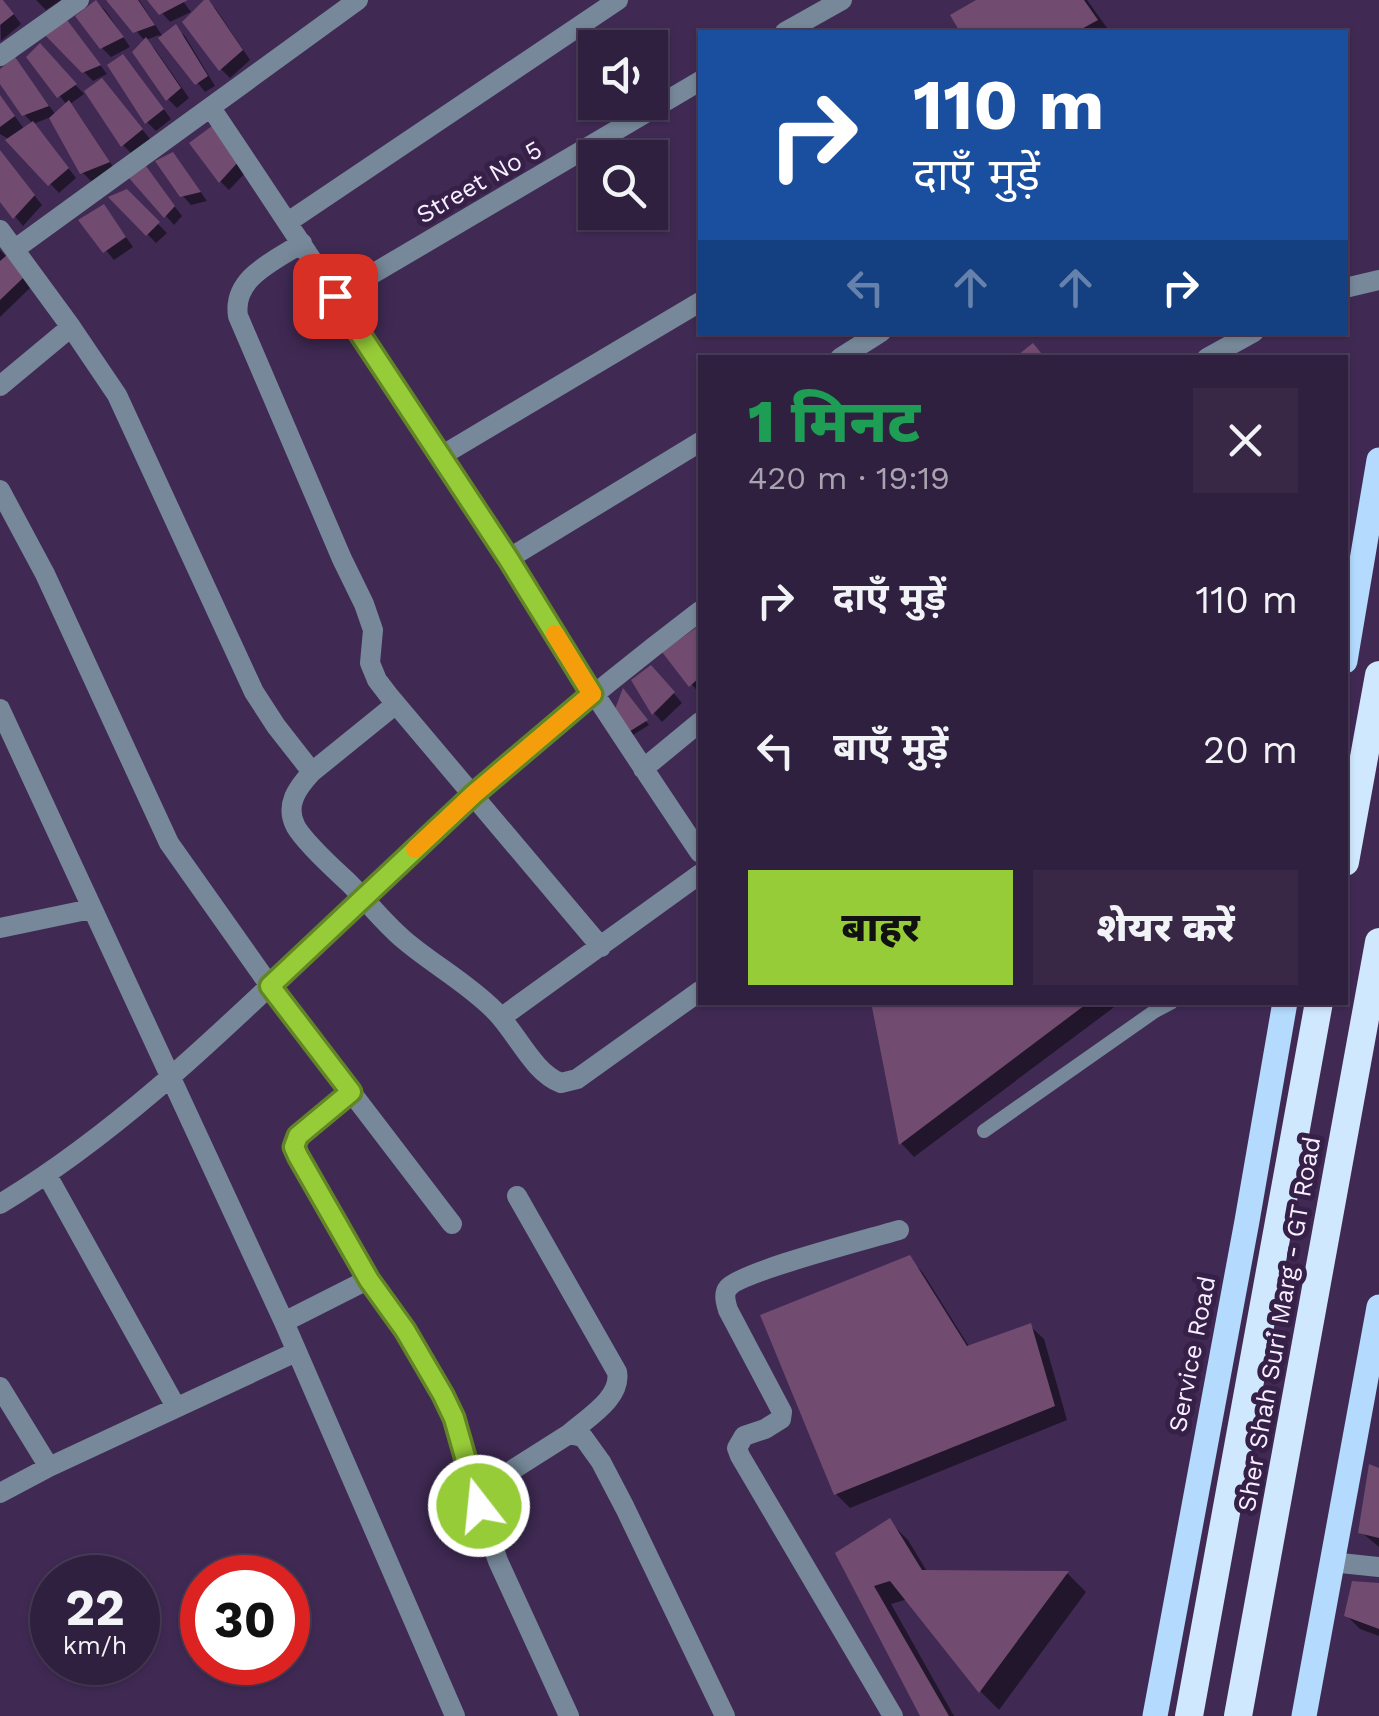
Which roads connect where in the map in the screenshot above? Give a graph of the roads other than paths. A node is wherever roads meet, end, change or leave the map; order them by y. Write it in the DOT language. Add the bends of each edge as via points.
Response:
graph roads {
  1 [pos="79,0"];
  2 [pos="358,0"];
  3 [pos="618,0"];
  4 [pos="842,0"];
  5 [pos="789,30"];
  6 [pos="0,56"];
  7 [pos="698,82"];
  8 [pos="212,108"];
  9 [pos="288,222"];
  10 [pos="0,230"];
  11 [pos="302,243"];
  12 [pos="15,249"];
  13 [pos="1379,280"];
  14 [pos="1348,287"];
  15 [pos="335,296"];
  16 [pos="698,303"];
  17 [pos="72,327"];
  18 [pos="876,335"];
  19 [pos="1230,338"];
  20 [pos="845,355"];
  21 [pos="1210,355"];
  22 [pos="0,386"];
  23 [pos="698,443"];
  24 [pos="440,456"];
  25 [pos="1379,460"];
  26 [pos="0,490"];
  27 [pos="508,558"];
  28 [pos="698,612"];
  29 [pos="1349,616"];
  30 [pos="1379,675"];
  31 [pos="592,694"];
  32 [pos="396,704"];
  33 [pos="0,708"];
  34 [pos="698,724"];
  35 [pos="643,769"];
  36 [pos="312,772"];
  37 [pos="474,794"];
  38 [pos="1348,846"];
  39 [pos="698,850"];
  40 [pos="698,875"];
  41 [pos="363,897"];
  42 [pos="91,909"];
  43 [pos="0,928"];
  44 [pos="1379,942"];
  45 [pos="601,947"];
  46 [pos="270,986"];
  47 [pos="698,991"];
  48 [pos="1167,1005"];
  49 [pos="1284,1005"];
  50 [pos="1318,1005"];
  51 [pos="502,1017"];
  52 [pos="170,1075"];
  53 [pos="351,1092"];
  54 [pos="984,1131"];
  55 [pos="47,1175"];
  56 [pos="518,1196"];
  57 [pos="0,1204"];
  58 [pos="452,1224"];
  59 [pos="899,1230"];
  60 [pos="369,1280"];
  61 [pos="1379,1307"];
  62 [pos="284,1322"];
  63 [pos="296,1352"];
  64 [pos="0,1387"];
  65 [pos="176,1406"];
  66 [pos="569,1434"];
  67 [pos="49,1467"];
  68 [pos="0,1493"];
  69 [pos="476,1494"];
  70 [pos="1331,1562"];
  71 [pos="1379,1567"];
  72 [pos="456,1716"];
  73 [pos="569,1716"];
  74 [pos="726,1716"];
  75 [pos="894,1716"];
  76 [pos="1155,1716"];
  77 [pos="1189,1716"];
  78 [pos="1238,1716"];
  79 [pos="1304,1716"];
  1 -- 6 [label="street"];
  2 -- 8 [label="street"];
  3 -- 9 [label="street"];
  4 -- 5 [label="street"];
  7 -- 15 [label="street, Street No 5"];
  8 -- 9 [label="street"];
  8 -- 12 [label="street"];
  9 -- 11 [label="street"];
  10 -- 12 [label="street"];
  11 -- 15 [label="street"];
  11 -- 32 [label="street" via="247,281 238,316 364,604 373,630 370,663"];
  12 -- 17 [label="street"];
  13 -- 14 [label="street"];
  15 -- 24 [label="street"];
  16 -- 24 [label="street"];
  17 -- 22 [label="street"];
  17 -- 36 [label="street" via="117,396 254,692"];
  18 -- 20 [label="street"];
  19 -- 21 [label="street"];
  23 -- 27 [label="street"];
  24 -- 27 [label="street"];
  25 -- 29 [label="main road"];
  26 -- 46 [label="street" via="169,842"];
  27 -- 31 [label="street"];
  28 -- 31 [label="street"];
  30 -- 38 [label="highway"];
  31 -- 35 [label="street"];
  31 -- 37 [label="street"];
  32 -- 36 [label="street"];
  32 -- 37 [label="street"];
  33 -- 42 [label="street"];
  34 -- 35 [label="street"];
  35 -- 39 [label="street"];
  36 -- 41 [label="street" via="294,797 295,826"];
  37 -- 41 [label="street"];
  37 -- 45 [label="street"];
  40 -- 45 [label="street"];
  41 -- 46 [label="street"];
  41 -- 51 [label="street" via="398,936"];
  42 -- 43 [label="street"];
  42 -- 52 [label="street"];
  44 -- 78 [label="highway, Sher Shah Suri Marg - GT Road"];
  45 -- 51 [label="street"];
  46 -- 52 [label="street"];
  46 -- 53 [label="street"];
  47 -- 51 [label="street" via="567,1084 545,1074"];
  48 -- 54 [label="lane"];
  49 -- 76 [label="main road, Service Road"];
  50 -- 77 [label="highway, Sher Shah Suri Marg - GT Road"];
  52 -- 55 [label="street"];
  52 -- 62 [label="street"];
  53 -- 58 [label="street"];
  53 -- 60 [label="street" via="298,1136 294,1147"];
  55 -- 57 [label="street"];
  55 -- 65 [label="street"];
  56 -- 66 [label="street" via="617,1372 612,1394"];
  59 -- 75 [label="street" via="752,1274 728,1288 725,1298 782,1412 775,1424 744,1436 740,1456"];
  60 -- 62 [label="street"];
  60 -- 69 [label="street" via="443,1395"];
  61 -- 70 [label="main road"];
  62 -- 63 [label="street"];
  63 -- 65 [label="street"];
  63 -- 72 [label="street"];
  64 -- 67 [label="street"];
  65 -- 67 [label="street"];
  66 -- 69 [label="street"];
  66 -- 74 [label="street" via="584,1437 601,1462"];
  67 -- 68 [label="street"];
  69 -- 73 [label="street" via="498,1561"];
  70 -- 71 [label="street"];
  70 -- 79 [label="main road"];
}
